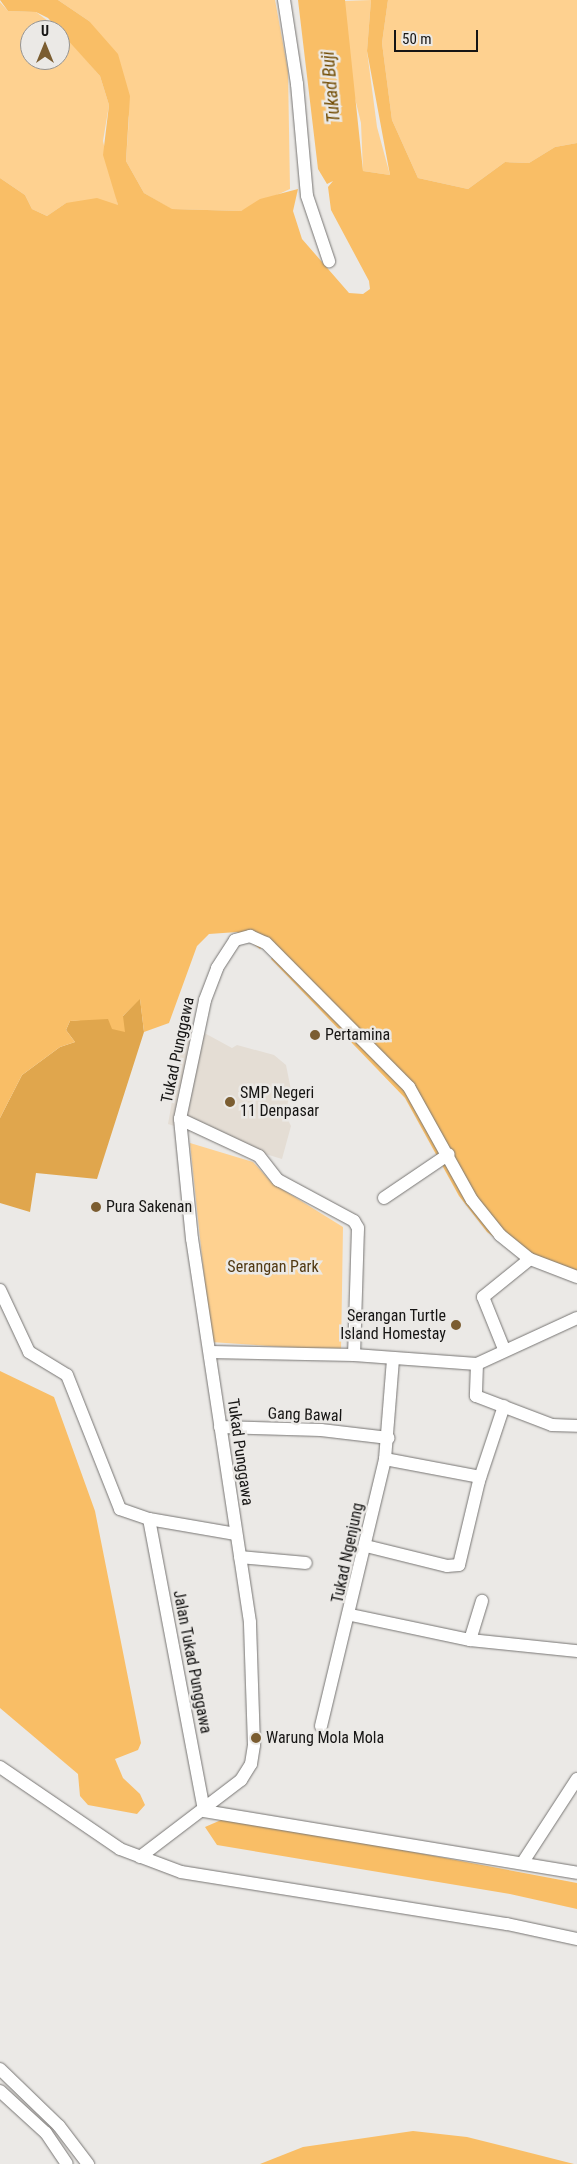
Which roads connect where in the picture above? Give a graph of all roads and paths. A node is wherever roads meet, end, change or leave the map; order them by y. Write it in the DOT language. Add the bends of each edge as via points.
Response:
graph roads {
  1 [pos="284,0"];
  2 [pos="329,261"];
  3 [pos="180,1119"];
  4 [pos="449,1154"];
  5 [pos="384,1198"];
  6 [pos="530,1259"];
  7 [pos="577,1277"];
  8 [pos="0,1290"];
  9 [pos="577,1318"];
  10 [pos="504,1349"];
  11 [pos="210,1352"];
  12 [pos="354,1355"];
  13 [pos="393,1359"];
  14 [pos="476,1364"];
  15 [pos="504,1406"];
  16 [pos="577,1426"];
  17 [pos="220,1427"];
  18 [pos="389,1438"];
  19 [pos="385,1459"];
  20 [pos="480,1476"];
  21 [pos="149,1519"];
  22 [pos="236,1534"];
  23 [pos="366,1546"];
  24 [pos="240,1557"];
  25 [pos="306,1564"];
  26 [pos="482,1601"];
  27 [pos="351,1615"];
  28 [pos="470,1640"];
  29 [pos="577,1651"];
  30 [pos="321,1726"];
  31 [pos="0,1767"];
  32 [pos="577,1779"];
  33 [pos="204,1811"];
  34 [pos="140,1857"];
  35 [pos="523,1862"];
  36 [pos="577,1874"];
  37 [pos="577,1939"];
  38 [pos="0,2069"];
  39 [pos="0,2092"];
  40 [pos="67,2164"];
  41 [pos="88,2164"];
  1 -- 2 [label="street" via="298,84 307,196"];
  3 -- 4 [label="street, Tukad Punggawa" via="194,1041 217,968 235,940 250,936 266,943 409,1087"];
  3 -- 11 [label="street, Tukad Punggawa" via="192,1239"];
  3 -- 12 [label="street" via="259,1156 278,1180 354,1221 358,1228"];
  4 -- 5 [label="street"];
  4 -- 6 [label="street, Tukad Punggawa" via="485,1219"];
  6 -- 7 [label="street, Tukad Punggawa"];
  6 -- 10 [label="street" via="483,1297"];
  8 -- 21 [label="street" via="29,1352 67,1375 115,1502 120,1509"];
  9 -- 10 [label="street"];
  10 -- 14 [label="street"];
  11 -- 12 [label="street"];
  11 -- 17 [label="street, Tukad Punggawa"];
  12 -- 13 [label="street"];
  13 -- 14 [label="street"];
  13 -- 18 [label="street, Tukad Ngenjung"];
  14 -- 15 [label="street" via="474,1393"];
  15 -- 16 [label="street" via="552,1425"];
  15 -- 20 [label="street"];
  17 -- 18 [label="street, Gang Bawal" via="321,1430"];
  17 -- 22 [label="street, Tukad Punggawa"];
  18 -- 19 [label="street, Tukad Ngenjung"];
  19 -- 20 [label="street"];
  19 -- 23 [label="street, Tukad Ngenjung"];
  20 -- 23 [label="street" via="456,1568"];
  21 -- 22 [label="street"];
  21 -- 33 [label="street, Jalan Tukad Punggawa"];
  22 -- 24 [label="street, Tukad Punggawa"];
  23 -- 27 [label="street, Tukad Ngenjung"];
  24 -- 25 [label="street"];
  24 -- 33 [label="street, Tukad Punggawa" via="250,1622 254,1750 247,1772"];
  26 -- 28 [label="street"];
  27 -- 28 [label="street, Tukad Ngenjung"];
  27 -- 30 [label="street"];
  28 -- 29 [label="street, Tukad Ngenjung"];
  31 -- 34 [label="street" via="89,1830"];
  32 -- 35 [label="street"];
  33 -- 34 [label="street, Tukad Punggawa"];
  33 -- 35 [label="street"];
  34 -- 37 [label="street" via="181,1872 507,1924"];
  35 -- 36 [label="street"];
  38 -- 41 [label="street" via="59,2126"];
  39 -- 40 [label="street" via="46,2133"];
}
